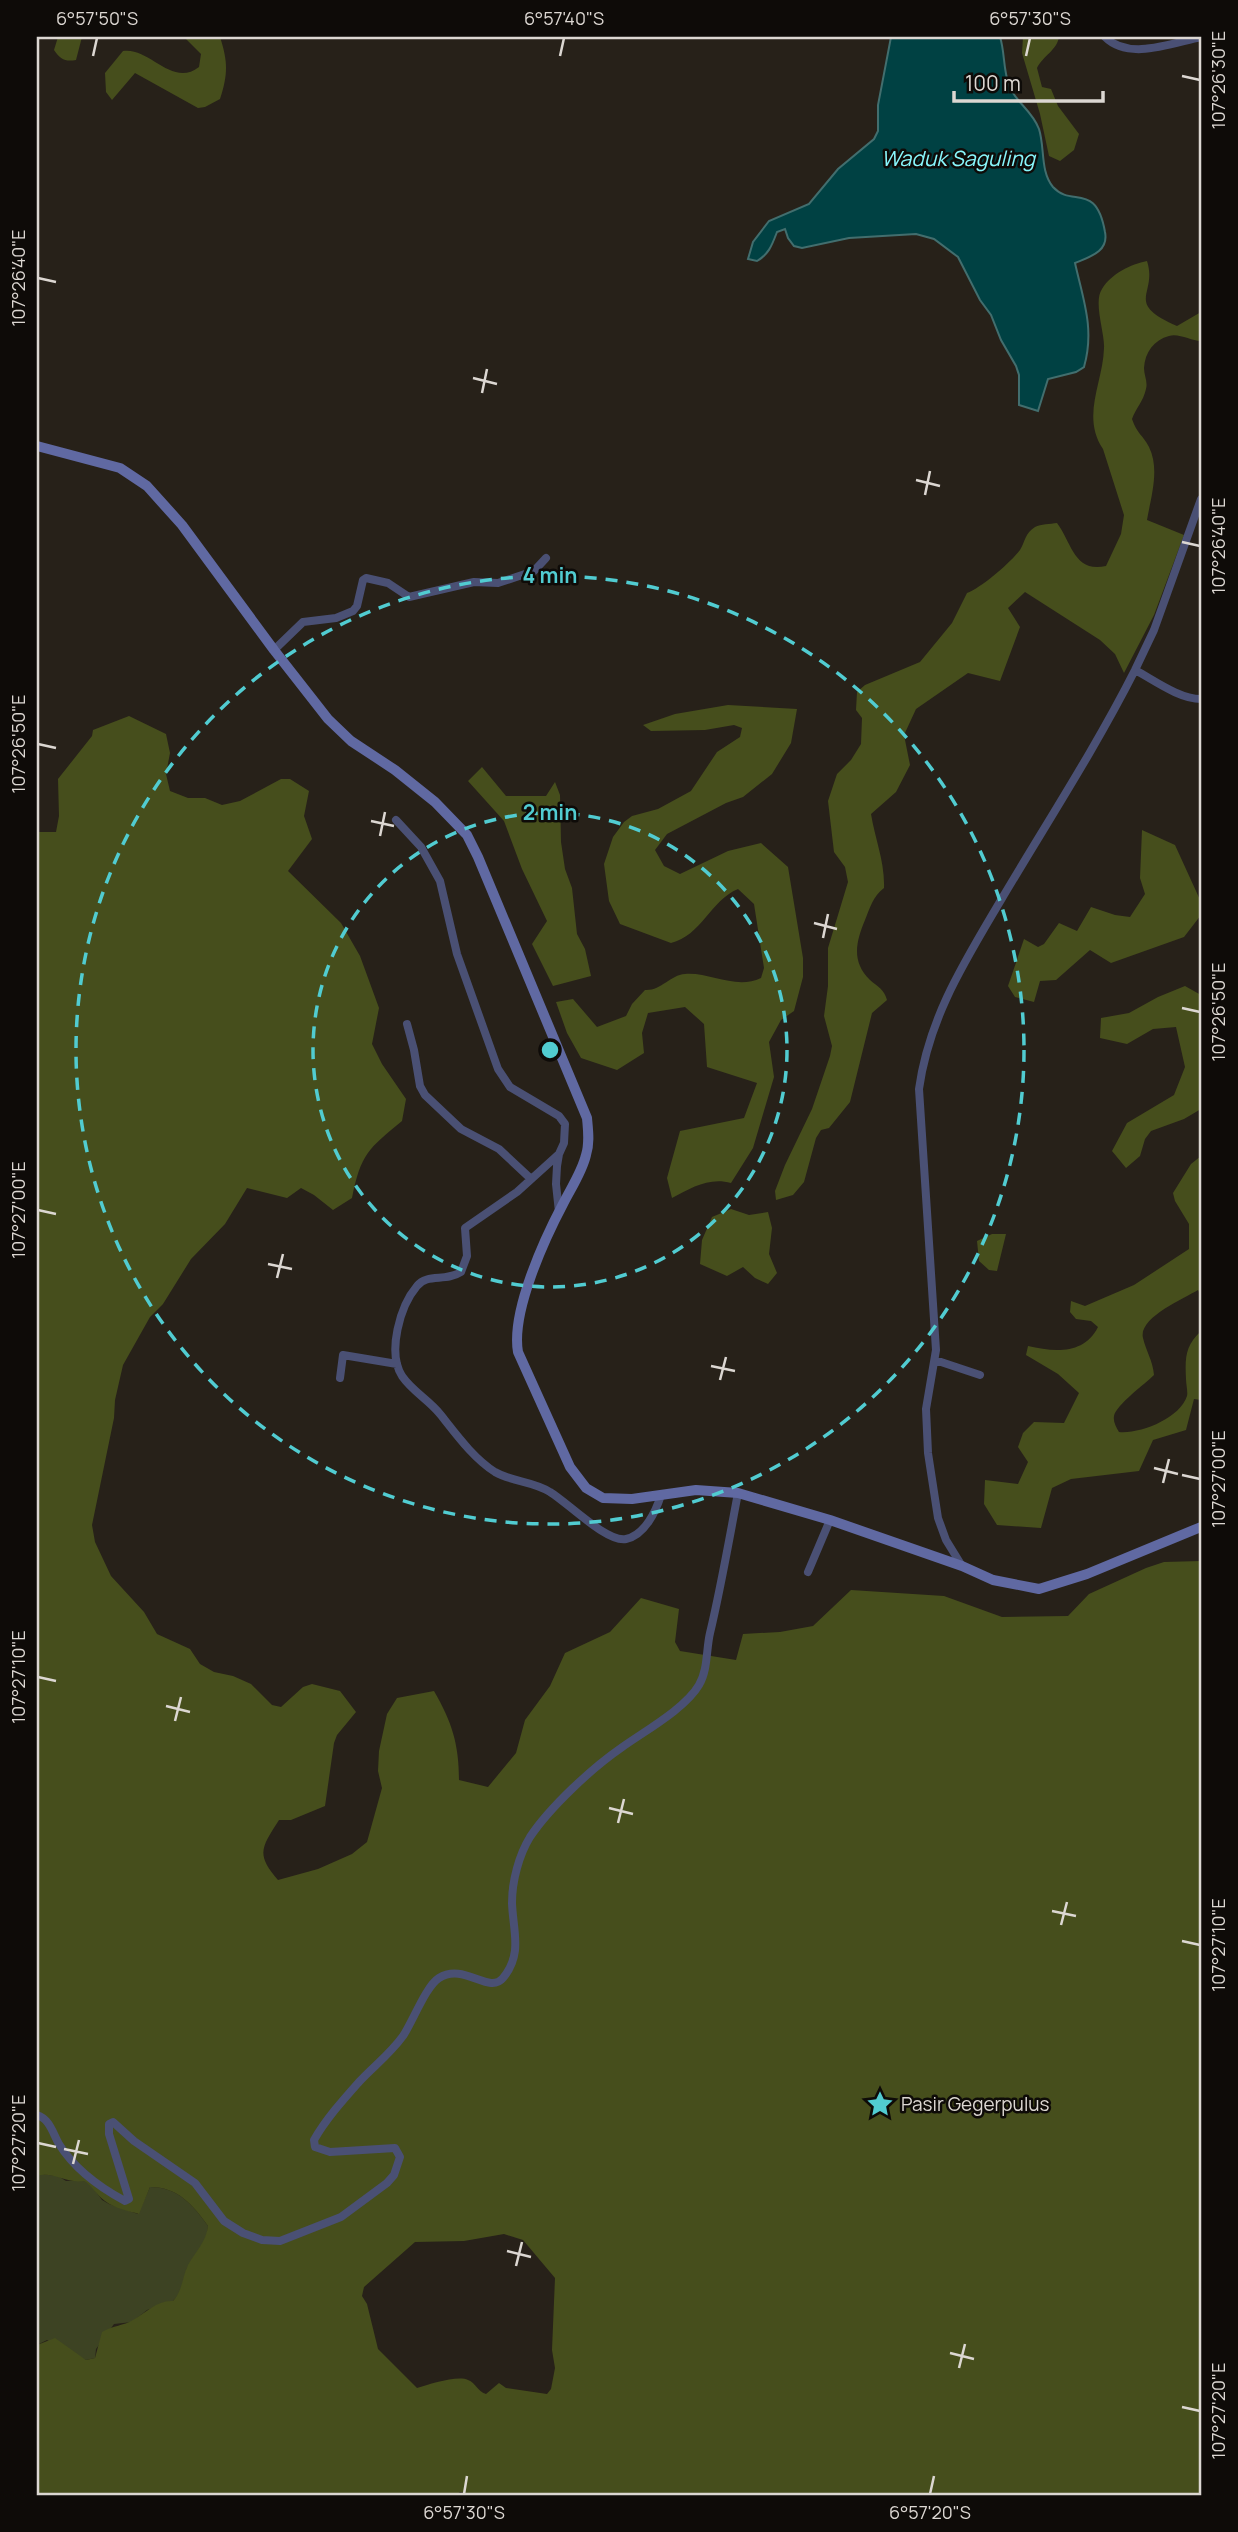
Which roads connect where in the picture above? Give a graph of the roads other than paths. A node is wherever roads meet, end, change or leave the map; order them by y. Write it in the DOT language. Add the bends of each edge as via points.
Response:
graph roads {
  1 [pos="1105,37"];
  2 [pos="1201,37"];
  3 [pos="37,446"];
  4 [pos="1201,499"];
  5 [pos="546,558"];
  6 [pos="274,650"];
  7 [pos="1135,670"];
  8 [pos="1201,699"];
  9 [pos="397,820"];
  10 [pos="407,1024"];
  11 [pos="559,1154"];
  12 [pos="530,1178"];
  13 [pos="559,1212"];
  14 [pos="935,1360"];
  15 [pos="397,1364"];
  16 [pos="980,1375"];
  17 [pos="340,1378"];
  18 [pos="738,1493"];
  19 [pos="661,1495"];
  20 [pos="830,1520"];
  21 [pos="1201,1527"];
  22 [pos="962,1566"];
  23 [pos="807,1572"];
  24 [pos="37,2115"];
  1 -- 2 [label="street" via="1129,49"];
  3 -- 6 [label="main road" via="120,468 160,497"];
  4 -- 7 [label="street"];
  5 -- 6 [label="street" via="536,570 498,583 474,582 409,597 388,583 366,578 353,611 303,622"];
  6 -- 13 [label="main road" via="328,719 435,802 467,835 587,1118 587,1154"];
  7 -- 8 [label="street"];
  7 -- 14 [label="street" via="956,976 922,1062 919,1089"];
  9 -- 11 [label="street" via="421,847 440,881 457,954 498,1069 510,1087 559,1116 565,1125 565,1143"];
  10 -- 12 [label="street" via="425,1095 461,1129 499,1149"];
  11 -- 12 [label="street"];
  11 -- 13 [label="street"];
  12 -- 15 [label="street" via="465,1228 467,1256 461,1272 445,1279 428,1279 416,1287 398,1326"];
  13 -- 19 [label="main road" via="520,1309 518,1352 578,1480 586,1488 603,1498"];
  14 -- 16 [label="street"];
  14 -- 22 [label="street" via="926,1409 933,1496 946,1540"];
  15 -- 17 [label="street" via="343,1355"];
  15 -- 19 [label="street" via="410,1387 488,1466 548,1491 616,1538 636,1535"];
  18 -- 19 [label="main road" via="696,1490"];
  18 -- 20 [label="main road"];
  18 -- 24 [label="street" via="700,1684 580,1781 530,1837 514,1881 517,1946 501,1982 483,1983 451,1973 438,1979 388,2056 359,2081 314,2140 315,2147 330,2152 395,2148 400,2157 387,2183 341,2217 280,2241 262,2240 224,2221 195,2183 113,2122 109,2134 129,2199 98,2187 65,2155 49,2124"];
  20 -- 22 [label="main road"];
  20 -- 23 [label="street"];
  21 -- 22 [label="main road" via="1038,1589 993,1580"];
}
